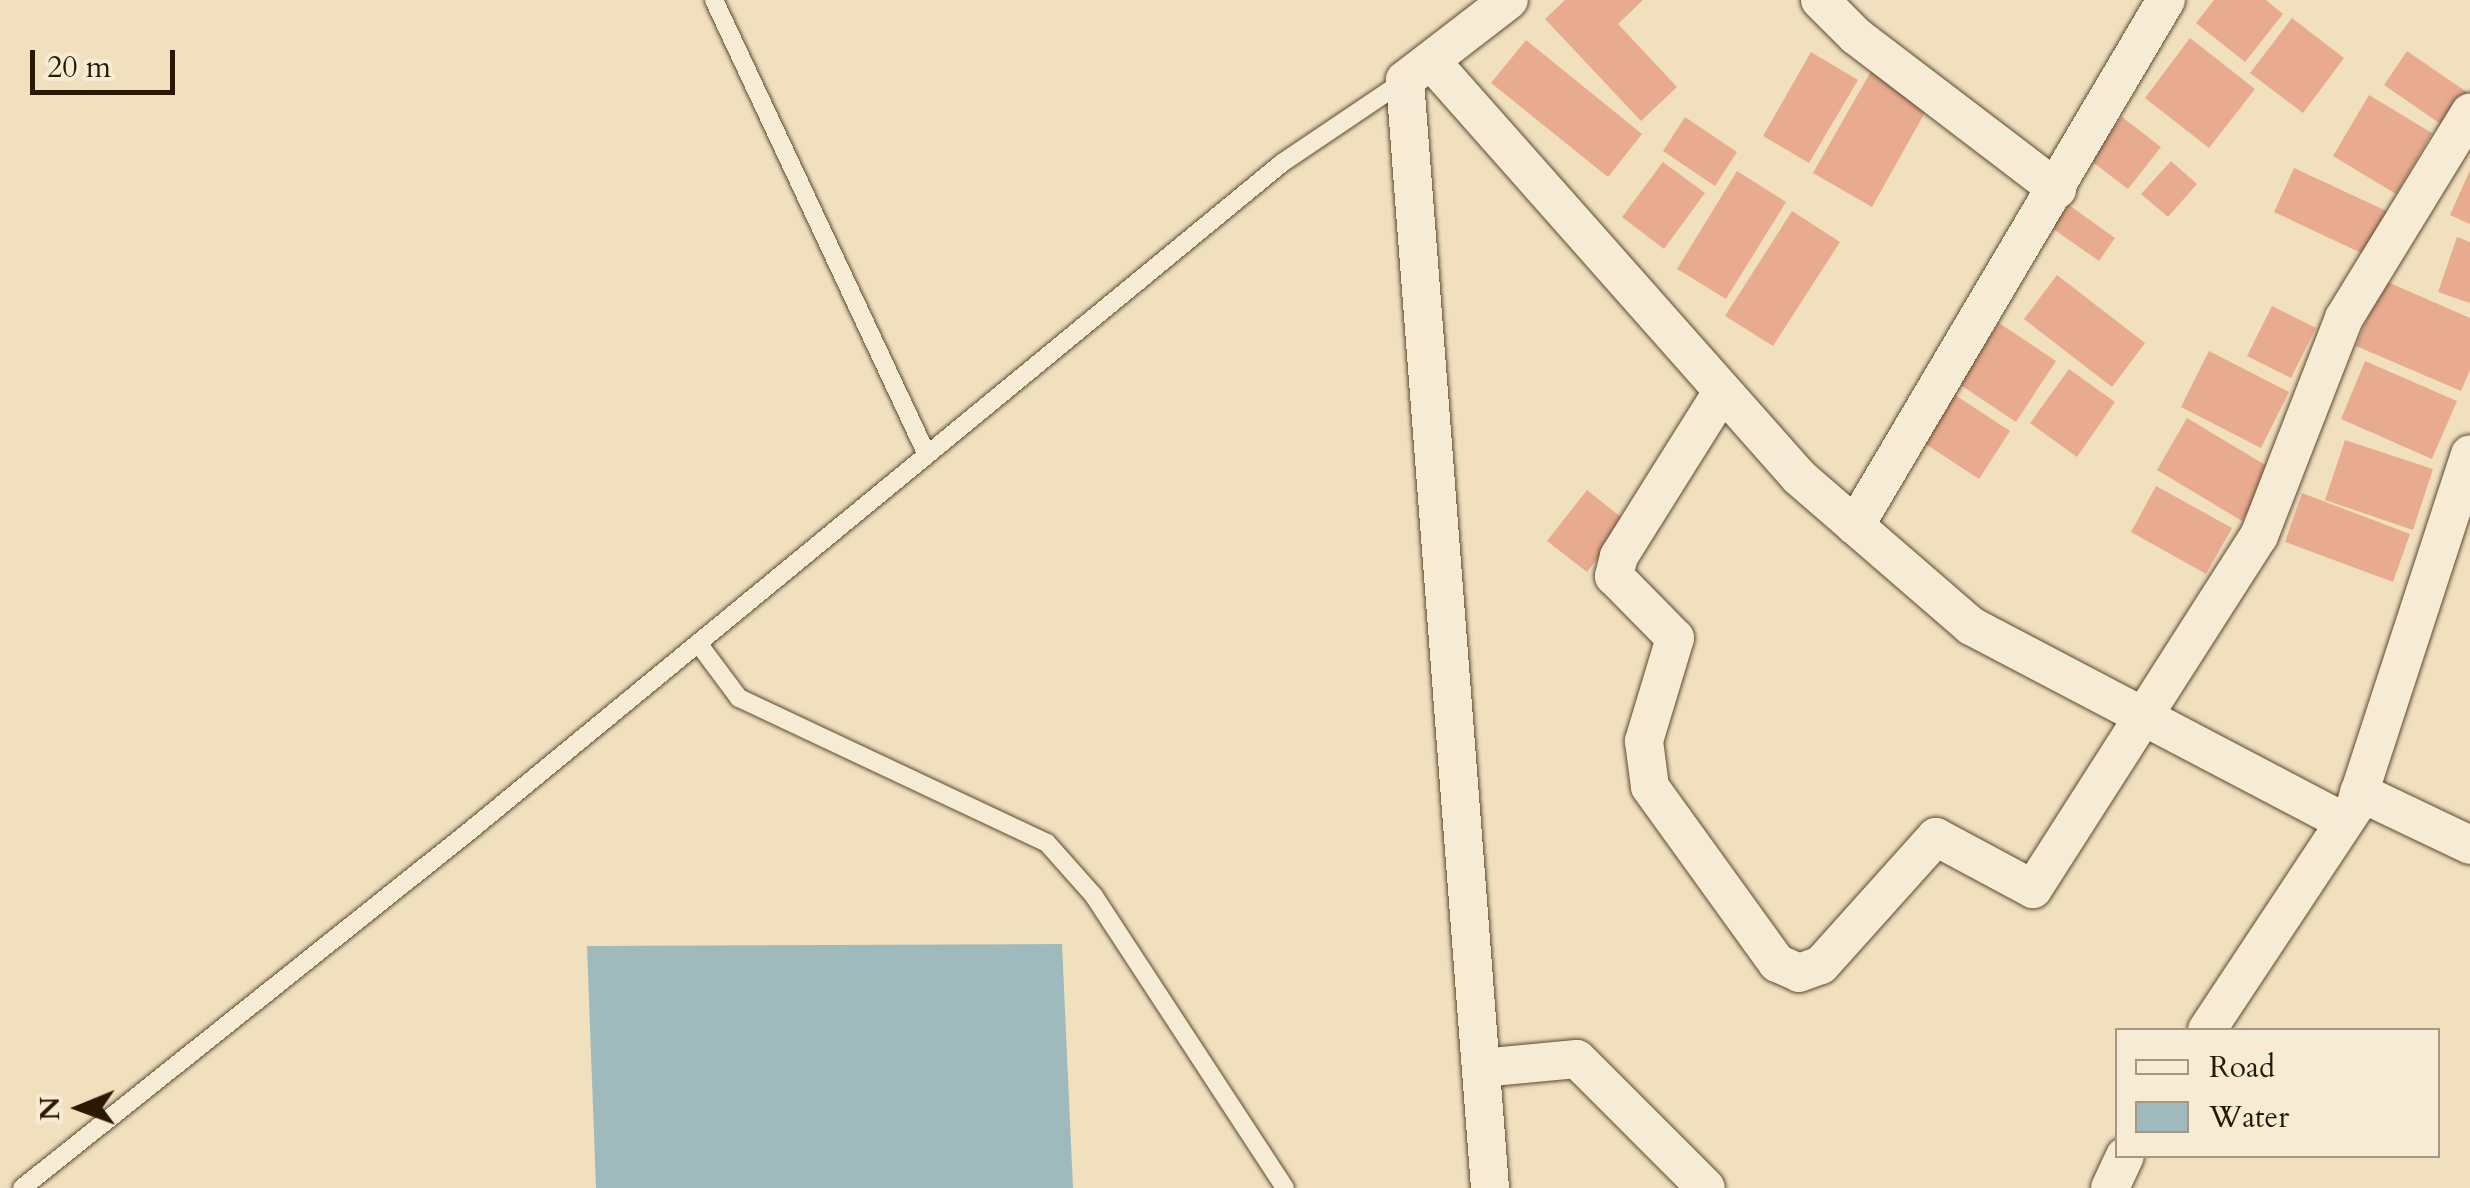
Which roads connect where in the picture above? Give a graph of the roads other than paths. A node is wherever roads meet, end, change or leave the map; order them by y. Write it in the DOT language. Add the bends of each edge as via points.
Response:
graph roads {
  1 [pos="714,0"];
  2 [pos="1509,0"];
  3 [pos="1820,0"];
  4 [pos="2166,0"];
  5 [pos="1418,70"];
  6 [pos="2470,112"];
  7 [pos="2057,190"];
  8 [pos="1722,392"];
  9 [pos="927,454"];
  10 [pos="2466,476"];
  11 [pos="1855,526"];
  12 [pos="698,642"];
  13 [pos="2141,716"];
  14 [pos="2351,807"];
  15 [pos="2470,845"];
  16 [pos="2208,1028"];
  17 [pos="1481,1068"];
  18 [pos="2123,1158"];
  19 [pos="22,1188"];
  20 [pos="1285,1188"];
  21 [pos="1490,1188"];
  22 [pos="1706,1188"];
  23 [pos="2110,1188"];
  1 -- 9 [label="lane"];
  2 -- 5 [label="street"];
  3 -- 7 [label="street" via="1856,36"];
  4 -- 7 [label="street"];
  5 -- 8 [label="street"];
  5 -- 9 [label="lane" via="1282,162"];
  5 -- 17 [label="street"];
  6 -- 13 [label="street" via="2344,318 2259,536"];
  7 -- 11 [label="street"];
  8 -- 11 [label="street" via="1799,477"];
  8 -- 13 [label="street" via="1618,556 1614,576 1675,638 1644,741 1650,787 1776,963 1799,972 1821,965 1936,837 2032,889"];
  9 -- 12 [label="lane"];
  10 -- 14 [label="street"];
  11 -- 13 [label="street" via="1971,626"];
  12 -- 19 [label="lane"];
  12 -- 20 [label="lane" via="740,698 1047,843 1094,896"];
  13 -- 14 [label="street"];
  14 -- 15 [label="street"];
  14 -- 16 [label="street"];
  17 -- 21 [label="street"];
  17 -- 22 [label="street" via="1576,1059"];
  18 -- 23 [label="street"];
}
